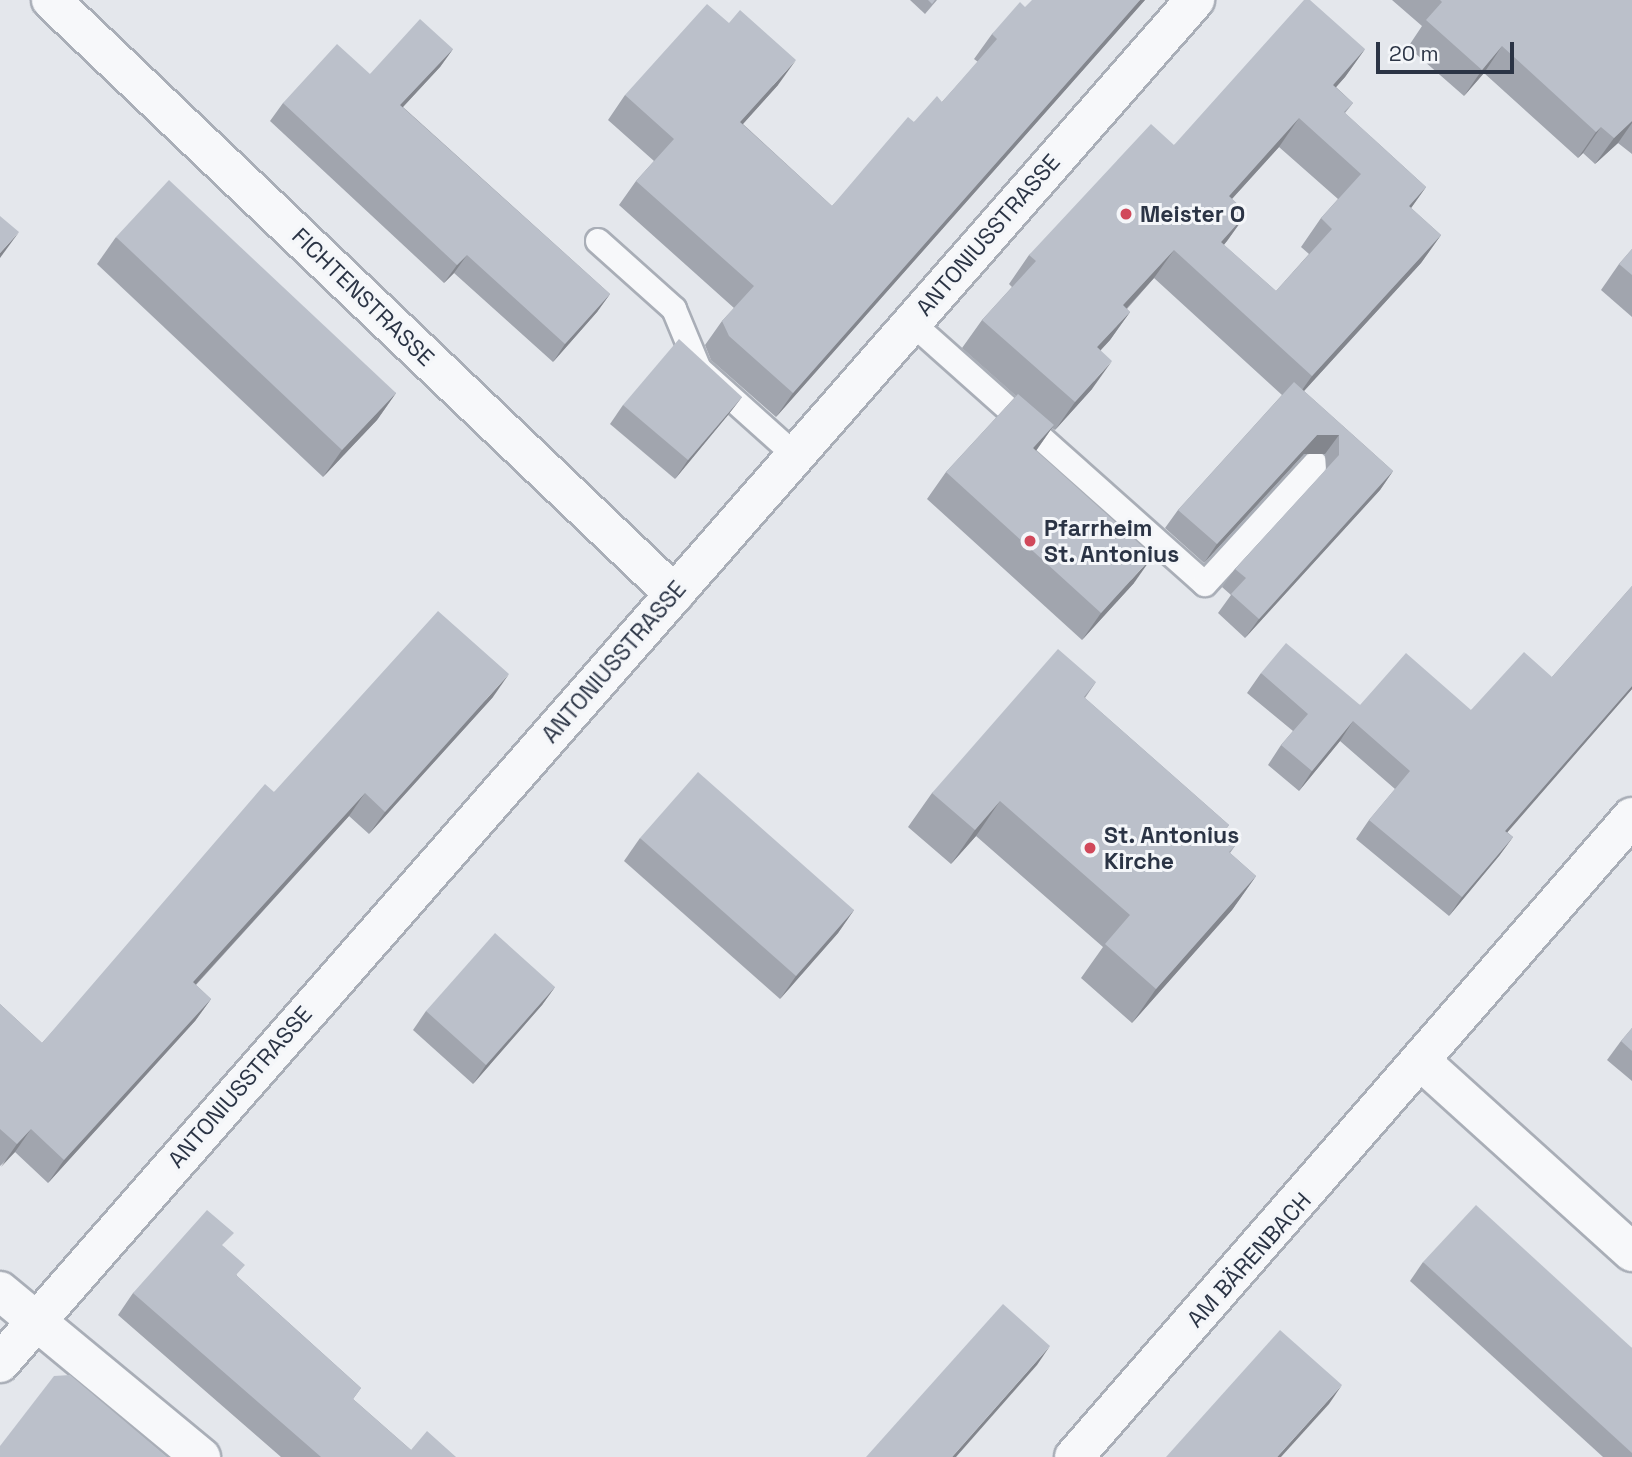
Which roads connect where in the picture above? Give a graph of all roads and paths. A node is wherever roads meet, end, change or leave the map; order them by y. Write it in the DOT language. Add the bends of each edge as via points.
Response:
graph roads {
  1 [pos="51,0"];
  2 [pos="1195,0"];
  3 [pos="598,241"];
  4 [pos="912,323"];
  5 [pos="795,455"];
  6 [pos="1315,464"];
  7 [pos="674,594"];
  8 [pos="1632,817"];
  9 [pos="1423,1063"];
  10 [pos="1632,1252"];
  11 [pos="0,1291"];
  12 [pos="34,1323"];
  13 [pos="0,1363"];
  14 [pos="201,1457"];
  15 [pos="1074,1457"];
  1 -- 7 [label="street, FICHTENSTRASSE"];
  2 -- 4 [label="street, ANTONIUSSTRASSE"];
  3 -- 5 [label="lane" via="674,309 699,369"];
  4 -- 5 [label="street, ANTONIUSSTRASSE"];
  4 -- 6 [label="lane" via="1205,584"];
  5 -- 7 [label="street, ANTONIUSSTRASSE"];
  7 -- 12 [label="street, ANTONIUSSTRASSE"];
  8 -- 9 [label="street, AM BÄRENBACH"];
  9 -- 10 [label="street"];
  9 -- 15 [label="street, AM BÄRENBACH"];
  11 -- 12 [label="street"];
  12 -- 13 [label="street, ANTONIUSSTRASSE"];
  12 -- 14 [label="street"];
}
